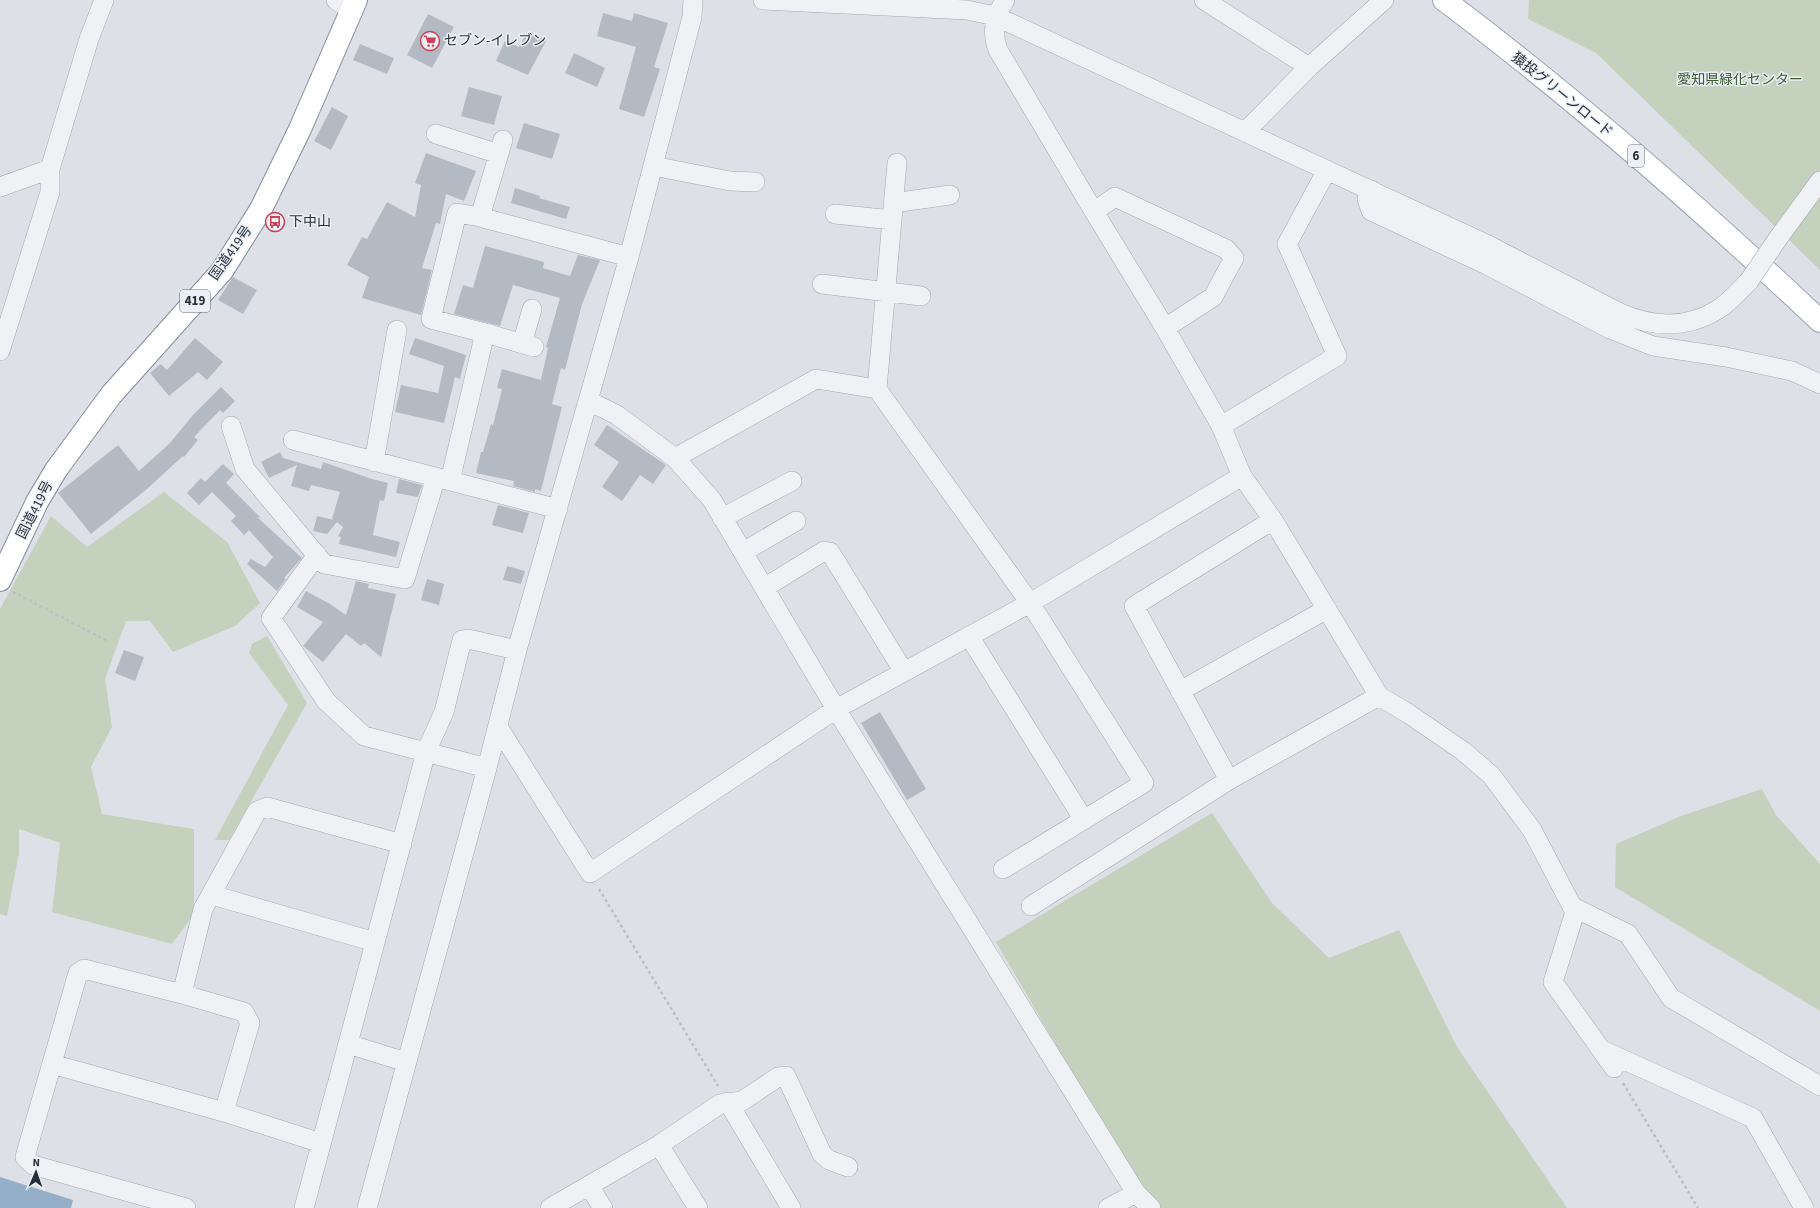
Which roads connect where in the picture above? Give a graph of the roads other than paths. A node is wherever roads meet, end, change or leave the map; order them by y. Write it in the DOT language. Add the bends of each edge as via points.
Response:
graph roads {
  1 [pos="104,0"];
  2 [pos="693,0"];
  3 [pos="763,0"];
  4 [pos="1204,0"];
  5 [pos="1384,0"];
  6 [pos="1444,0"];
  7 [pos="348,3"];
  8 [pos="1000,8"];
  9 [pos="1309,67"];
  10 [pos="1244,132"];
  11 [pos="436,134"];
  12 [pos="897,163"];
  13 [pos="653,166"];
  14 [pos="50,169"];
  15 [pos="1327,170"];
  16 [pos="1820,181"];
  17 [pos="755,182"];
  18 [pos="0,187"];
  19 [pos="1371,190"];
  20 [pos="950,195"];
  21 [pos="892,211"];
  22 [pos="1095,211"];
  23 [pos="835,214"];
  24 [pos="480,217"];
  25 [pos="629,257"];
  26 [pos="822,284"];
  27 [pos="885,293"];
  28 [pos="921,296"];
  29 [pos="532,310"];
  30 [pos="1820,321"];
  31 [pos="1165,328"];
  32 [pos="397,330"];
  33 [pos="485,333"];
  34 [pos="0,352"];
  35 [pos="1820,384"];
  36 [pos="877,389"];
  37 [pos="589,401"];
  38 [pos="231,426"];
  39 [pos="1221,426"];
  40 [pos="293,440"];
  41 [pos="675,458"];
  42 [pos="374,462"];
  43 [pos="1242,476"];
  44 [pos="443,479"];
  45 [pos="792,481"];
  46 [pos="558,509"];
  47 [pos="722,518"];
  48 [pos="1273,520"];
  49 [pos="796,521"];
  50 [pos="742,552"];
  51 [pos="317,555"];
  52 [pos="3,585"];
  53 [pos="764,588"];
  54 [pos="1030,603"];
  55 [pos="1327,609"];
  56 [pos="969,636"];
  57 [pos="517,650"];
  58 [pos="904,672"];
  59 [pos="1180,691"];
  60 [pos="1379,696"];
  61 [pos="836,709"];
  62 [pos="498,727"];
  63 [pos="426,752"];
  64 [pos="487,768"];
  65 [pos="1229,780"];
  66 [pos="1084,820"];
  67 [pos="402,844"];
  68 [pos="1002,869"];
  69 [pos="212,895"];
  70 [pos="1031,906"];
  71 [pos="1573,907"];
  72 [pos="375,942"];
  73 [pos="182,994"];
  74 [pos="348,1044"];
  75 [pos="1601,1049"];
  76 [pos="406,1062"];
  77 [pos="52,1064"];
  78 [pos="1614,1068"];
  79 [pos="1820,1086"];
  80 [pos="728,1102"];
  81 [pos="224,1112"];
  82 [pos="321,1143"];
  83 [pos="659,1145"];
  84 [pos="848,1167"];
  85 [pos="590,1186"];
  86 [pos="1136,1193"];
  87 [pos="186,1208"];
  88 [pos="304,1208"];
  89 [pos="367,1208"];
  90 [pos="550,1208"];
  91 [pos="603,1208"];
  92 [pos="698,1208"];
  93 [pos="791,1208"];
  94 [pos="1108,1208"];
  95 [pos="1151,1208"];
  96 [pos="1804,1208"];
  1 -- 14 [label="street" via="89,39"];
  2 -- 13 [label="street" via="692,17"];
  3 -- 8 [label="street" via="967,10"];
  4 -- 9 [label="street"];
  5 -- 9 [label="street"];
  6 -- 30 [label="main road, 猿投グリーンロード / 6" via="1675,188"];
  7 -- 52 [label="main road, 国道419号 / 419" via="300,129 261,209 222,270 111,395 56,470 37,502"];
  8 -- 10 [label="street"];
  8 -- 22 [label="street" via="994,40 998,50"];
  9 -- 10 [label="street"];
  10 -- 15 [label="street"];
  11 -- 24 [label="street" via="501,147"];
  12 -- 21 [label="street"];
  13 -- 17 [label="street" via="730,182"];
  13 -- 25 [label="street"];
  14 -- 18 [label="street"];
  14 -- 34 [label="street" via="50,192"];
  15 -- 19 [label="street"];
  15 -- 39 [label="street" via="1287,244 1337,356"];
  16 -- 19 [label="street, bridge" via="1749,281 1718,310 1686,323 1664,325 1639,321 1620,313 1484,243"];
  19 -- 35 [label="street" via="1367,199 1371,211 1486,265 1610,329 1653,346 1726,357 1792,371"];
  20 -- 21 [label="street"];
  21 -- 23 [label="street"];
  21 -- 27 [label="street"];
  22 -- 31 [label="street"];
  22 -- 31 [label="street" via="1115,197 1226,248 1234,258 1213,297"];
  24 -- 25 [label="street"];
  24 -- 33 [label="street" via="457,213 431,319"];
  25 -- 37 [label="street"];
  26 -- 27 [label="street"];
  27 -- 28 [label="street"];
  27 -- 36 [label="street"];
  29 -- 33 [label="street" via="528,345"];
  31 -- 39 [label="street"];
  32 -- 42 [label="street"];
  33 -- 44 [label="street"];
  36 -- 41 [label="street" via="816,378"];
  36 -- 54 [label="street"];
  37 -- 41 [label="street" via="617,415"];
  37 -- 46 [label="street"];
  38 -- 51 [label="street" via="245,469"];
  39 -- 43 [label="street"];
  40 -- 42 [label="street"];
  41 -- 47 [label="street" via="712,500"];
  42 -- 44 [label="street"];
  43 -- 48 [label="street"];
  43 -- 54 [label="street"];
  44 -- 46 [label="street"];
  44 -- 51 [label="street" via="405,579 324,564"];
  45 -- 47 [label="street"];
  46 -- 57 [label="street"];
  47 -- 50 [label="street"];
  48 -- 55 [label="street"];
  48 -- 59 [label="street" via="1134,606"];
  49 -- 50 [label="street"];
  50 -- 53 [label="street"];
  51 -- 63 [label="street" via="271,618 326,701 364,736"];
  53 -- 58 [label="street" via="824,551 830,552"];
  53 -- 61 [label="street"];
  54 -- 56 [label="street"];
  54 -- 66 [label="street" via="1144,783"];
  55 -- 59 [label="street"];
  55 -- 60 [label="street"];
  56 -- 58 [label="street"];
  56 -- 66 [label="street"];
  57 -- 62 [label="street"];
  57 -- 63 [label="street" via="468,639 462,640 444,712"];
  58 -- 61 [label="street"];
  59 -- 65 [label="street"];
  60 -- 65 [label="street"];
  60 -- 71 [label="street" via="1463,751 1491,775 1532,830"];
  61 -- 62 [label="street" via="590,873"];
  61 -- 86 [label="street"];
  62 -- 64 [label="street"];
  63 -- 64 [label="street"];
  63 -- 67 [label="street"];
  64 -- 76 [label="street"];
  65 -- 70 [label="street"];
  66 -- 68 [label="street"];
  67 -- 69 [label="street" via="267,807 257,811"];
  67 -- 72 [label="street"];
  69 -- 72 [label="street"];
  69 -- 73 [label="street" via="203,909"];
  71 -- 75 [label="street" via="1575,912 1553,982"];
  71 -- 79 [label="street" via="1628,934 1671,998"];
  72 -- 74 [label="street"];
  73 -- 77 [label="street" via="84,969 78,973"];
  73 -- 81 [label="street" via="244,1012 250,1023"];
  74 -- 76 [label="street"];
  74 -- 82 [label="street"];
  75 -- 78 [label="street"];
  75 -- 96 [label="street" via="1753,1118"];
  76 -- 89 [label="street"];
  77 -- 81 [label="street"];
  77 -- 87 [label="street" via="25,1157 33,1165"];
  80 -- 83 [label="street" via="720,1104"];
  80 -- 84 [label="street" via="742,1101 778,1077 786,1076 822,1154 829,1160"];
  80 -- 93 [label="street"];
  81 -- 82 [label="street"];
  82 -- 88 [label="street"];
  83 -- 85 [label="street"];
  83 -- 92 [label="street"];
  85 -- 90 [label="street"];
  85 -- 91 [label="street"];
  86 -- 94 [label="street"];
  86 -- 95 [label="street"];
}
